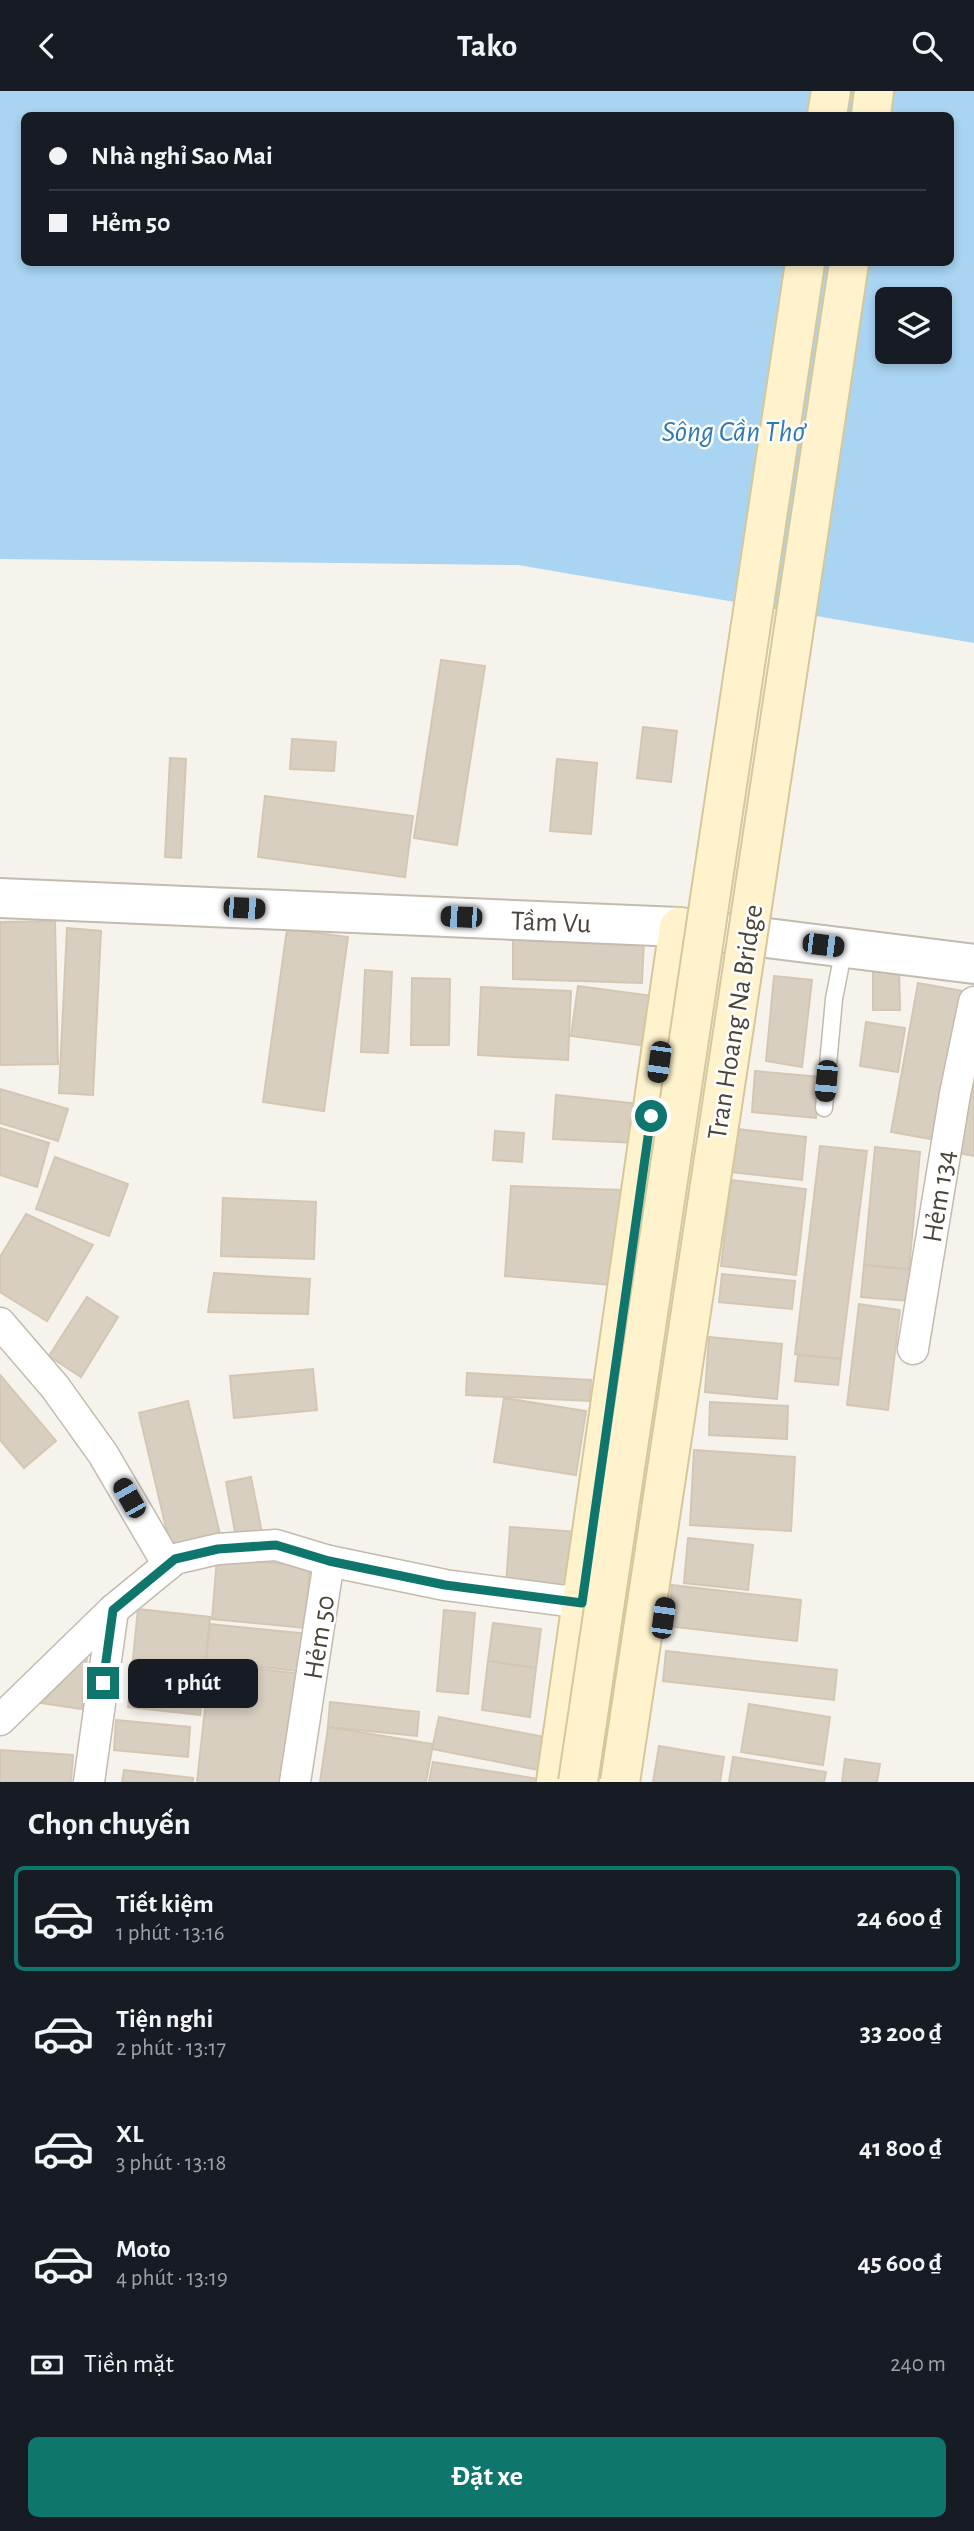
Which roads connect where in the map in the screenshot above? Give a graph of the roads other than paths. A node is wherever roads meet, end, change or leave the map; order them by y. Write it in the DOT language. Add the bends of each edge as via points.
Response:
graph roads {
  1 [pos="831,91"];
  2 [pos="874,91"];
  3 [pos="828,112"];
  4 [pos="871,112"];
  5 [pos="805,266"];
  6 [pos="849,266"];
  7 [pos="0,898"];
  8 [pos="678,927"];
  9 [pos="760,937"];
  10 [pos="844,948"];
  11 [pos="974,964"];
  12 [pos="974,1002"];
  13 [pos="824,1108"];
  14 [pos="0,1323"];
  15 [pos="913,1349"];
  16 [pos="329,1561"];
  17 [pos="168,1565"];
  18 [pos="582,1603"];
  19 [pos="113,1610"];
  20 [pos="0,1720"];
  21 [pos="89,1782"];
  22 [pos="295,1782"];
  23 [pos="556,1782"];
  24 [pos="578,1782"];
  25 [pos="620,1782"];
  26 [pos="639,1782"];
  1 -- 3 [label="main road"];
  2 -- 4 [label="main road"];
  5 -- 24 [label="main road, Tran Hoang Na Bridge, bridge"];
  6 -- 25 [label="main road, Tran Hoang Na Bridge, bridge"];
  7 -- 8 [label="street, Tầm Vu"];
  8 -- 9 [label="street, Tầm Vu"];
  8 -- 18 [label="main road"];
  9 -- 10 [label="street, Tầm Vu"];
  9 -- 26 [label="main road"];
  10 -- 11 [label="street, Tầm Vu"];
  10 -- 13 [label="lane" via="834,999"];
  12 -- 15 [label="street, Hẻm 134"];
  14 -- 17 [label="street" via="55,1387 103,1454"];
  16 -- 17 [label="street, Hẻm 50" via="276,1545 218,1549 175,1559"];
  16 -- 18 [label="street" via="445,1585"];
  16 -- 22 [label="street, Hẻm 50"];
  17 -- 19 [label="street, Hẻm 50"];
  18 -- 23 [label="main road"];
  19 -- 20 [label="street, Hẻm 50"];
  19 -- 21 [label="street"];
}
